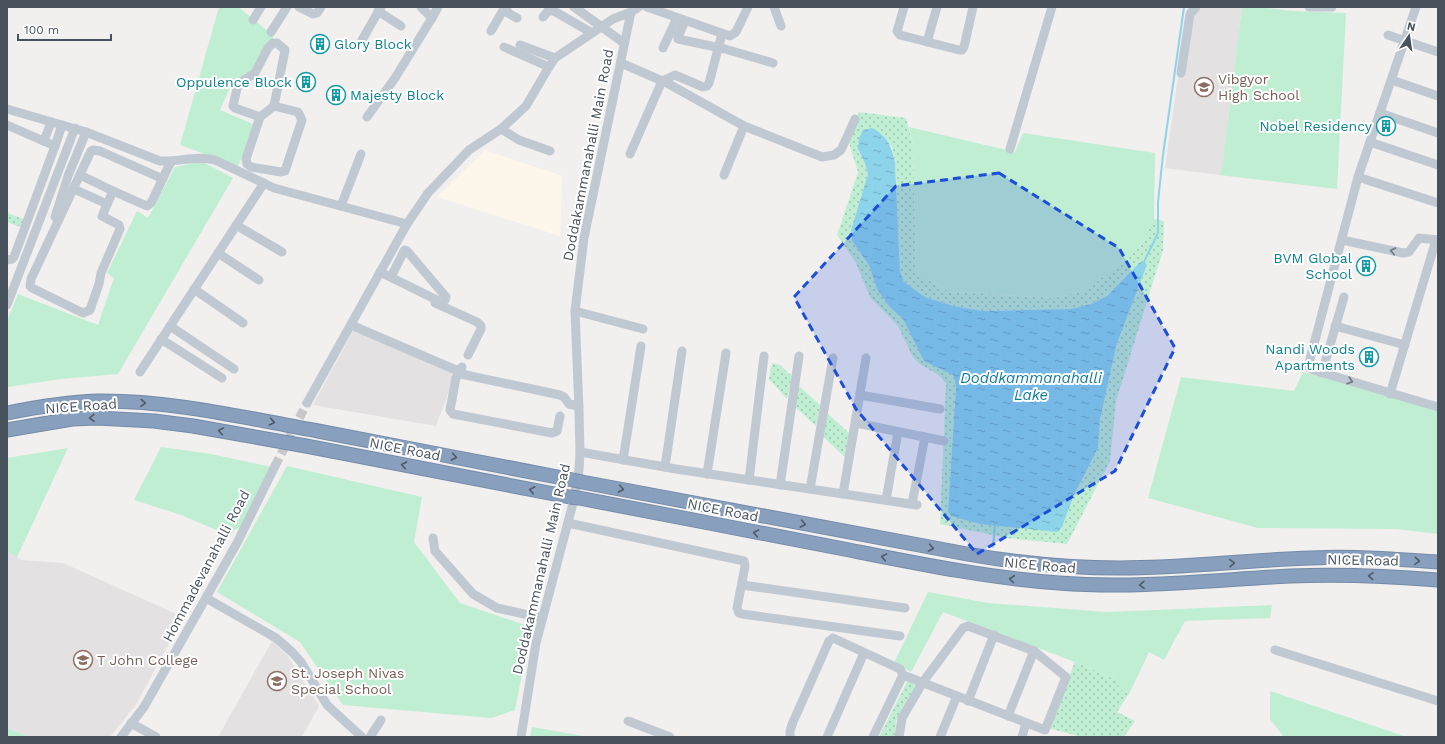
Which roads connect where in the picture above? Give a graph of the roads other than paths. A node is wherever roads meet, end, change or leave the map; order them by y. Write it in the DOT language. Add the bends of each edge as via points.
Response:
graph roads {
  1 [pos="262,7"];
  2 [pos="287,7"];
  3 [pos="299,7"];
  4 [pos="321,7"];
  5 [pos="421,7"];
  6 [pos="438,7"];
  7 [pos="506,7"];
  8 [pos="574,7"];
  9 [pos="647,7"];
  10 [pos="748,7"];
  11 [pos="774,7"];
  12 [pos="904,7"];
  13 [pos="937,7"];
  14 [pos="974,7"];
  15 [pos="1052,7"];
  16 [pos="1196,7"];
  17 [pos="1309,7"];
  18 [pos="1332,7"];
  19 [pos="1416,7"];
  20 [pos="379,9"];
  21 [pos="635,10"];
  22 [pos="543,17"];
  23 [pos="432,18"];
  24 [pos="517,18"];
  25 [pos="254,20"];
  26 [pos="681,20"];
  27 [pos="401,26"];
  28 [pos="781,26"];
  29 [pos="601,27"];
  30 [pos="491,31"];
  31 [pos="271,32"];
  32 [pos="592,33"];
  33 [pos="722,34"];
  34 [pos="1388,35"];
  35 [pos="362,40"];
  36 [pos="1405,41"];
  37 [pos="927,42"];
  38 [pos="624,43"];
  39 [pos="520,45"];
  40 [pos="504,47"];
  41 [pos="663,48"];
  42 [pos="719,48"];
  43 [pos="1438,52"];
  44 [pos="555,58"];
  45 [pos="620,63"];
  46 [pos="773,63"];
  47 [pos="549,67"];
  48 [pos="1181,73"];
  49 [pos="1392,80"];
  50 [pos="662,81"];
  51 [pos="1438,96"];
  52 [pos="274,106"];
  53 [pos="7,109"];
  54 [pos="1380,113"];
  55 [pos="260,117"];
  56 [pos="367,117"];
  57 [pos="855,119"];
  58 [pos="51,122"];
  59 [pos="7,125"];
  60 [pos="62,125"];
  61 [pos="744,126"];
  62 [pos="75,128"];
  63 [pos="501,129"];
  64 [pos="86,132"];
  65 [pos="1438,133"];
  66 [pos="44,141"];
  67 [pos="1370,142"];
  68 [pos="55,146"];
  69 [pos="1010,149"];
  70 [pos="550,151"];
  71 [pos="361,154"];
  72 [pos="630,154"];
  73 [pos="160,161"];
  74 [pos="171,162"];
  75 [pos="1438,165"];
  76 [pos="247,170"];
  77 [pos="80,175"];
  78 [pos="154,175"];
  79 [pos="724,175"];
  80 [pos="1358,177"];
  81 [pos="163,179"];
  82 [pos="264,183"];
  83 [pos="74,189"];
  84 [pos="113,191"];
  85 [pos="1438,203"];
  86 [pos="107,204"];
  87 [pos="341,206"];
  88 [pos="407,224"];
  89 [pos="236,225"];
  90 [pos="1342,240"];
  91 [pos="1437,240"];
  92 [pos="46,248"];
  93 [pos="282,252"];
  94 [pos="218,253"];
  95 [pos="7,260"];
  96 [pos="379,274"];
  97 [pos="391,277"];
  98 [pos="259,280"];
  99 [pos="194,289"];
  100 [pos="1344,297"];
  101 [pos="7,305"];
  102 [pos="575,312"];
  103 [pos="243,323"];
  104 [pos="351,325"];
  105 [pos="170,326"];
  106 [pos="1335,326"];
  107 [pos="643,329"];
  108 [pos="161,339"];
  109 [pos="1405,345"];
  110 [pos="641,346"];
  111 [pos="682,351"];
  112 [pos="726,354"];
  113 [pos="468,355"];
  114 [pos="764,356"];
  115 [pos="799,356"];
  116 [pos="833,358"];
  117 [pos="866,358"];
  118 [pos="462,367"];
  119 [pos="234,369"];
  120 [pos="140,372"];
  121 [pos="1322,373"];
  122 [pos="222,378"];
  123 [pos="1390,394"];
  124 [pos="860,395"];
  125 [pos="307,403"];
  126 [pos="579,406"];
  127 [pos="1438,407"];
  128 [pos="940,409"];
  129 [pos="7,412"];
  130 [pos="560,416"];
  131 [pos="856,423"];
  132 [pos="7,430"];
  133 [pos="898,432"];
  134 [pos="925,437"];
  135 [pos="944,441"];
  136 [pos="580,452"];
  137 [pos="623,460"];
  138 [pos="275,466"];
  139 [pos="665,467"];
  140 [pos="707,474"];
  141 [pos="749,480"];
  142 [pos="780,485"];
  143 [pos="810,489"];
  144 [pos="843,494"];
  145 [pos="886,500"];
  146 [pos="568,523"];
  147 [pos="433,538"];
  148 [pos="1438,562"];
  149 [pos="1438,580"];
  150 [pos="742,585"];
  151 [pos="206,598"];
  152 [pos="905,608"];
  153 [pos="542,618"];
  154 [pos="994,635"];
  155 [pos="900,636"];
  156 [pos="1275,650"];
  157 [pos="1034,651"];
  158 [pos="864,653"];
  159 [pos="903,674"];
  160 [pos="923,682"];
  161 [pos="957,696"];
  162 [pos="968,700"];
  163 [pos="1438,701"];
  164 [pos="1008,716"];
  165 [pos="381,720"];
  166 [pos="628,721"];
  167 [pos="1026,723"];
  168 [pos="132,724"];
  169 [pos="358,735"];
  170 [pos="121,737"];
  171 [pos="156,737"];
  172 [pos="370,737"];
  173 [pos="521,737"];
  174 [pos="670,737"];
  175 [pos="790,737"];
  176 [pos="827,737"];
  177 [pos="873,737"];
  178 [pos="899,737"];
  179 [pos="940,737"];
  180 [pos="1022,737"];
  1 -- 25 [label="street"];
  2 -- 31 [label="street"];
  3 -- 4 [label="street" via="314,14"];
  5 -- 23 [label="street"];
  6 -- 23 [label="street"];
  7 -- 24 [label="street" via="508,13"];
  7 -- 30 [label="street"];
  8 -- 29 [label="street"];
  9 -- 26 [label="street"];
  10 -- 33 [label="street" via="736,32 730,36"];
  11 -- 28 [label="street"];
  12 -- 37 [label="street" via="898,33"];
  13 -- 37 [label="street"];
  14 -- 37 [label="street" via="962,50"];
  15 -- 69 [label="street"];
  16 -- 48 [label="street" via="1190,14"];
  17 -- 18 [label="street"];
  19 -- 36 [label="street"];
  20 -- 27 [label="street"];
  20 -- 35 [label="street"];
  21 -- 29 [label="street" via="612,19"];
  21 -- 38 [label="street, Doddakammanahalli Main Road"];
  22 -- 32 [label="street" via="548,11 554,11"];
  23 -- 56 [label="street" via="395,78"];
  26 -- 33 [label="street"];
  26 -- 41 [label="street"];
  26 -- 42 [label="street" via="678,39"];
  29 -- 32 [label="street"];
  29 -- 38 [label="street"];
  32 -- 44 [label="street"];
  33 -- 42 [label="street"];
  34 -- 36 [label="street"];
  36 -- 43 [label="street"];
  36 -- 49 [label="street"];
  38 -- 45 [label="street, Doddakammanahalli Main Road"];
  39 -- 44 [label="street"];
  40 -- 47 [label="street"];
  42 -- 46 [label="street"];
  42 -- 50 [label="street" via="707,86 675,75"];
  44 -- 47 [label="street"];
  45 -- 50 [label="street"];
  45 -- 102 [label="street, Doddakammanahalli Main Road" via="584,238"];
  47 -- 63 [label="street" via="526,106"];
  49 -- 51 [label="street"];
  49 -- 54 [label="street"];
  50 -- 61 [label="street"];
  50 -- 72 [label="street"];
  52 -- 55 [label="street"];
  52 -- 55 [label="street" via="285,50 277,43 270,45 256,74 238,84 232,106"];
  52 -- 76 [label="street" via="298,112 302,120 285,171"];
  53 -- 58 [label="street"];
  54 -- 65 [label="street"];
  54 -- 67 [label="street"];
  55 -- 76 [label="street" via="246,159"];
  57 -- 61 [label="street" via="840,150 828,157 822,157"];
  58 -- 60 [label="street"];
  58 -- 66 [label="street"];
  59 -- 66 [label="street"];
  60 -- 62 [label="street"];
  60 -- 68 [label="street"];
  61 -- 79 [label="street"];
  62 -- 64 [label="street"];
  62 -- 101 [label="street"];
  63 -- 70 [label="street" via="519,140"];
  63 -- 88 [label="street" via="468,150 428,193"];
  64 -- 73 [label="street"];
  64 -- 92 [label="street" via="68,176"];
  66 -- 68 [label="street"];
  67 -- 75 [label="street"];
  67 -- 80 [label="street"];
  68 -- 95 [label="street" via="14,257"];
  71 -- 87 [label="street"];
  73 -- 74 [label="street"];
  73 -- 78 [label="street"];
  74 -- 76 [label="street" via="207,158"];
  74 -- 81 [label="street"];
  76 -- 82 [label="street"];
  77 -- 78 [label="street" via="91,151 94,150"];
  77 -- 83 [label="street"];
  77 -- 84 [label="street"];
  78 -- 81 [label="street"];
  80 -- 85 [label="street"];
  80 -- 90 [label="street"];
  81 -- 84 [label="street" via="147,206"];
  82 -- 87 [label="street" via="286,192"];
  82 -- 89 [label="street"];
  83 -- 86 [label="street"];
  83 -- 92 [label="street"];
  84 -- 86 [label="street"];
  86 -- 92 [label="street" via="102,216 119,225 120,229 88,312 83,313 30,286"];
  87 -- 88 [label="street"];
  88 -- 96 [label="street"];
  89 -- 93 [label="street"];
  89 -- 94 [label="street"];
  91 -- 90 [label="street, one-way" via="1419,238 1409,252 1403,253"];
  90 -- 121 [label="street" via="1308,367"];
  91 -- 109 [label="street"];
  94 -- 98 [label="street"];
  94 -- 99 [label="street"];
  96 -- 97 [label="street"];
  96 -- 104 [label="street"];
  96 -- 113 [label="street" via="479,324 481,329"];
  97 -- 97 [label="street" via="442,302 445,300 446,297 408,251 404,251"];
  99 -- 103 [label="street"];
  99 -- 105 [label="street"];
  100 -- 106 [label="street"];
  102 -- 107 [label="street"];
  102 -- 126 [label="street, Doddakammanahalli Main Road"];
  104 -- 118 [label="street" via="456,370"];
  104 -- 125 [label="street"];
  105 -- 108 [label="street"];
  105 -- 119 [label="street"];
  106 -- 109 [label="street"];
  106 -- 121 [label="street"];
  108 -- 120 [label="street"];
  108 -- 122 [label="street"];
  109 -- 123 [label="street"];
  110 -- 137 [label="street"];
  111 -- 139 [label="street"];
  112 -- 140 [label="street"];
  114 -- 141 [label="street"];
  115 -- 142 [label="street"];
  116 -- 143 [label="street"];
  117 -- 124 [label="street"];
  121 -- 123 [label="street, one-way"];
  123 -- 127 [label="street"];
  124 -- 128 [label="street"];
  124 -- 131 [label="street"];
  126 -- 130 [label="street" via="569,404 560,395 461,374 456,378 450,410 453,414 552,433 557,431"];
  126 -- 136 [label="street, Doddakammanahalli Main Road"];
  129 -- 148 [label="highway, NICE Road, one-way" via="47,405 97,401 157,404 241,417 998,560 1097,568 1334,558"];
  131 -- 133 [label="street"];
  131 -- 144 [label="street"];
  149 -- 132 [label="highway, NICE Road, one-way" via="1327,575 1087,585 998,577 193,426 97,418 72,419"];
  133 -- 134 [label="street"];
  133 -- 145 [label="street"];
  134 -- 135 [label="street"];
  134 -- 145 [label="street" via="914,505"];
  136 -- 137 [label="street"];
  136 -- 146 [label="street, Doddakammanahalli Main Road" via="579,470"];
  137 -- 139 [label="street"];
  138 -- 151 [label="street, Hommadevanahalli Road"];
  139 -- 140 [label="street"];
  140 -- 141 [label="street"];
  141 -- 142 [label="street"];
  142 -- 143 [label="street"];
  143 -- 144 [label="street"];
  144 -- 145 [label="street"];
  146 -- 150 [label="street" via="744,561"];
  146 -- 153 [label="street, Doddakammanahalli Main Road"];
  147 -- 153 [label="street" via="435,551 473,594 492,606"];
  150 -- 152 [label="street"];
  150 -- 155 [label="street" via="737,608 742,614"];
  151 -- 168 [label="street, Hommadevanahalli Road"];
  151 -- 169 [label="street" via="276,638 292,652 301,662 326,705"];
  153 -- 173 [label="street, Doddakammanahalli Main Road"];
  154 -- 157 [label="street"];
  154 -- 160 [label="street" via="968,626 963,628"];
  154 -- 162 [label="street"];
  156 -- 163 [label="street"];
  157 -- 164 [label="street"];
  157 -- 167 [label="street" via="1064,674 1066,679 1045,730"];
  158 -- 159 [label="street" via="900,669"];
  158 -- 175 [label="street" via="831,639 793,722"];
  158 -- 176 [label="street"];
  159 -- 160 [label="street"];
  159 -- 177 [label="street"];
  160 -- 161 [label="street"];
  160 -- 178 [label="street" via="902,718"];
  161 -- 162 [label="street"];
  161 -- 179 [label="street"];
  162 -- 164 [label="street"];
  164 -- 167 [label="street"];
  165 -- 172 [label="street"];
  166 -- 174 [label="street"];
  167 -- 180 [label="street"];
  168 -- 170 [label="street, Hommadevanahalli Road"];
  168 -- 171 [label="street"];
}
